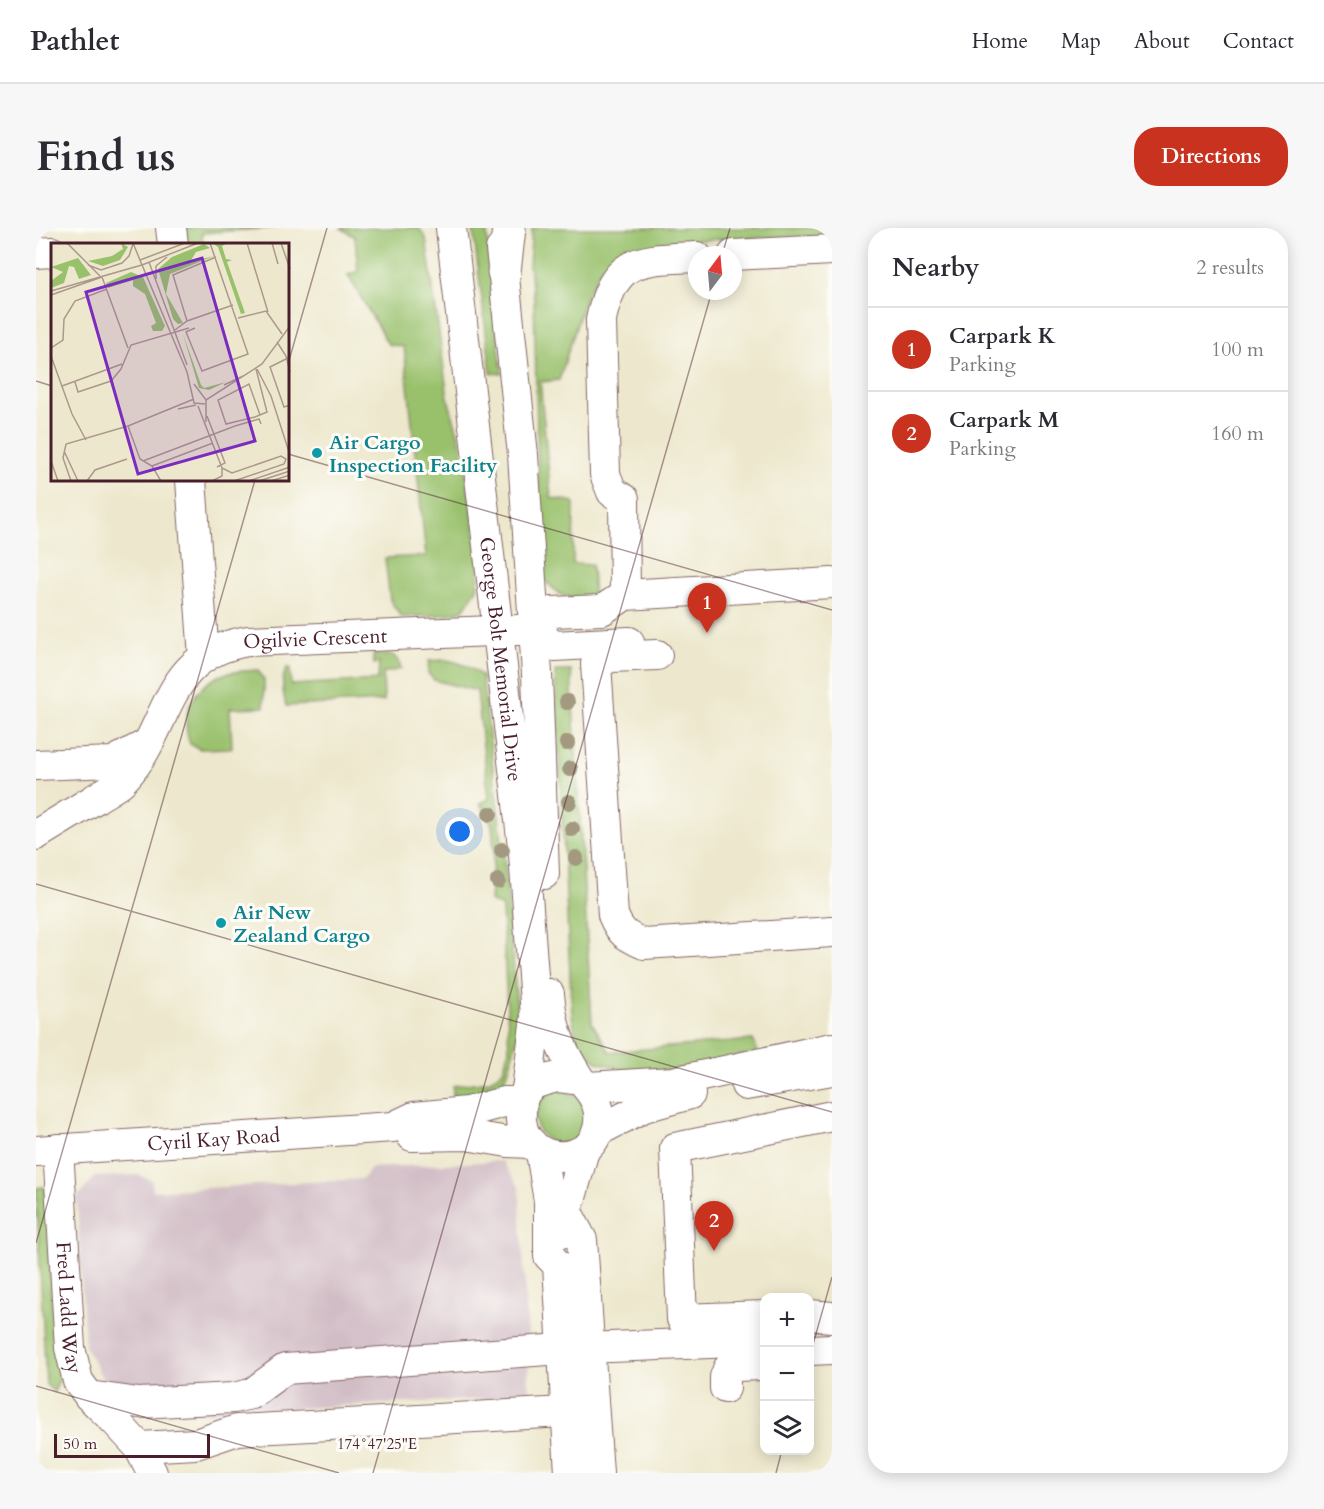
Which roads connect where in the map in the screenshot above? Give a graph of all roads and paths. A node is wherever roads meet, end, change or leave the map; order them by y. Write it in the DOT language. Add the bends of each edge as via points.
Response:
graph roads {
  1 [pos="171,228"];
  2 [pos="430,228"];
  3 [pos="451,228"];
  4 [pos="499,228"];
  5 [pos="509,228"];
  6 [pos="173,243"];
  7 [pos="832,250"];
  8 [pos="51,252"];
  9 [pos="36,253"];
  10 [pos="742,255"];
  11 [pos="688,257"];
  12 [pos="504,273"];
  13 [pos="461,304"];
  14 [pos="191,482"];
  15 [pos="832,583"];
  16 [pos="625,595"];
  17 [pos="533,630"];
  18 [pos="498,631"];
  19 [pos="204,657"];
  20 [pos="150,742"];
  21 [pos="36,765"];
  22 [pos="36,835"];
  23 [pos="832,932"];
  24 [pos="832,1048"];
  25 [pos="832,1070"];
  26 [pos="584,1084"];
  27 [pos="524,1096"];
  28 [pos="832,1116"];
  29 [pos="393,1127"];
  30 [pos="591,1140"];
  31 [pos="536,1148"];
  32 [pos="47,1150"];
  33 [pos="567,1212"];
  34 [pos="558,1264"];
  35 [pos="814,1315"];
  36 [pos="832,1317"];
  37 [pos="754,1341"];
  38 [pos="583,1348"];
  39 [pos="725,1388"];
  40 [pos="89,1396"];
  41 [pos="565,1412"];
  42 [pos="145,1460"];
  43 [pos="597,1462"];
  44 [pos="570,1473"];
  1 -- 6 [label="street"];
  2 -- 13 [label="street"];
  3 -- 13 [label="street, George Bolt Memorial Drive"];
  4 -- 12 [label="street, George Bolt Memorial Drive"];
  5 -- 12 [label="main road"];
  7 -- 10 [label="street"];
  8 -- 9 [label="street"];
  11 -- 16 [label="street" via="633,264 610,288 601,320 605,474 612,492 624,499"];
  12 -- 17 [label="street, George Bolt Memorial Drive" via="522,455"];
  13 -- 18 [label="street, George Bolt Memorial Drive"];
  14 -- 19 [label="street"];
  15 -- 16 [label="street"];
  16 -- 17 [label="street" via="602,610 552,612"];
  17 -- 18 [label="street, Ogilvie Crescent"];
  17 -- 23 [label="street" via="554,646 656,648 596,664 613,915 622,932 644,944"];
  17 -- 26 [label="street, George Bolt Memorial Drive" via="551,1010 554,1029"];
  18 -- 19 [label="street, Ogilvie Crescent" via="248,641 228,644"];
  18 -- 27 [label="street, George Bolt Memorial Drive" via="530,917 536,1016"];
  19 -- 20 [label="street, Ogilvie Crescent" via="178,684"];
  20 -- 21 [label="street" via="113,762"];
  20 -- 22 [label="street, Ogilvie Crescent" via="121,782"];
  24 -- 26 [label="street" via="680,1081"];
  25 -- 30 [label="street" via="663,1100 644,1107"];
  26 -- 27 [label="street" via="557,1077 536,1083"];
  26 -- 30 [label="street" via="598,1106"];
  27 -- 29 [label="street, Cyril Kay Road" via="467,1112 414,1117"];
  27 -- 31 [label="street" via="520,1123"];
  28 -- 37 [label="street" via="675,1148 682,1318"];
  29 -- 31 [label="street, Cyril Kay Road" via="412,1136 466,1135"];
  29 -- 32 [label="street, Cyril Kay Road"];
  30 -- 31 [label="street" via="562,1156"];
  30 -- 33 [label="street"];
  31 -- 34 [label="street" via="549,1201 549,1256"];
  32 -- 40 [label="street, Fred Ladd Way" via="70,1348 78,1381"];
  33 -- 34 [label="street" via="566,1256"];
  33 -- 38 [label="street" via="582,1240"];
  34 -- 38 [label="street"];
  35 -- 36 [label="street"];
  37 -- 38 [label="street"];
  37 -- 39 [label="street" via="735,1366 728,1369"];
  38 -- 40 [label="street" via="285,1369 251,1394 233,1398 139,1403"];
  38 -- 41 [label="street"];
  38 -- 43 [label="street"];
  40 -- 42 [label="street, Fred Ladd Way" via="116,1422"];
  41 -- 42 [label="street" via="237,1430"];
  41 -- 44 [label="street"];
}
